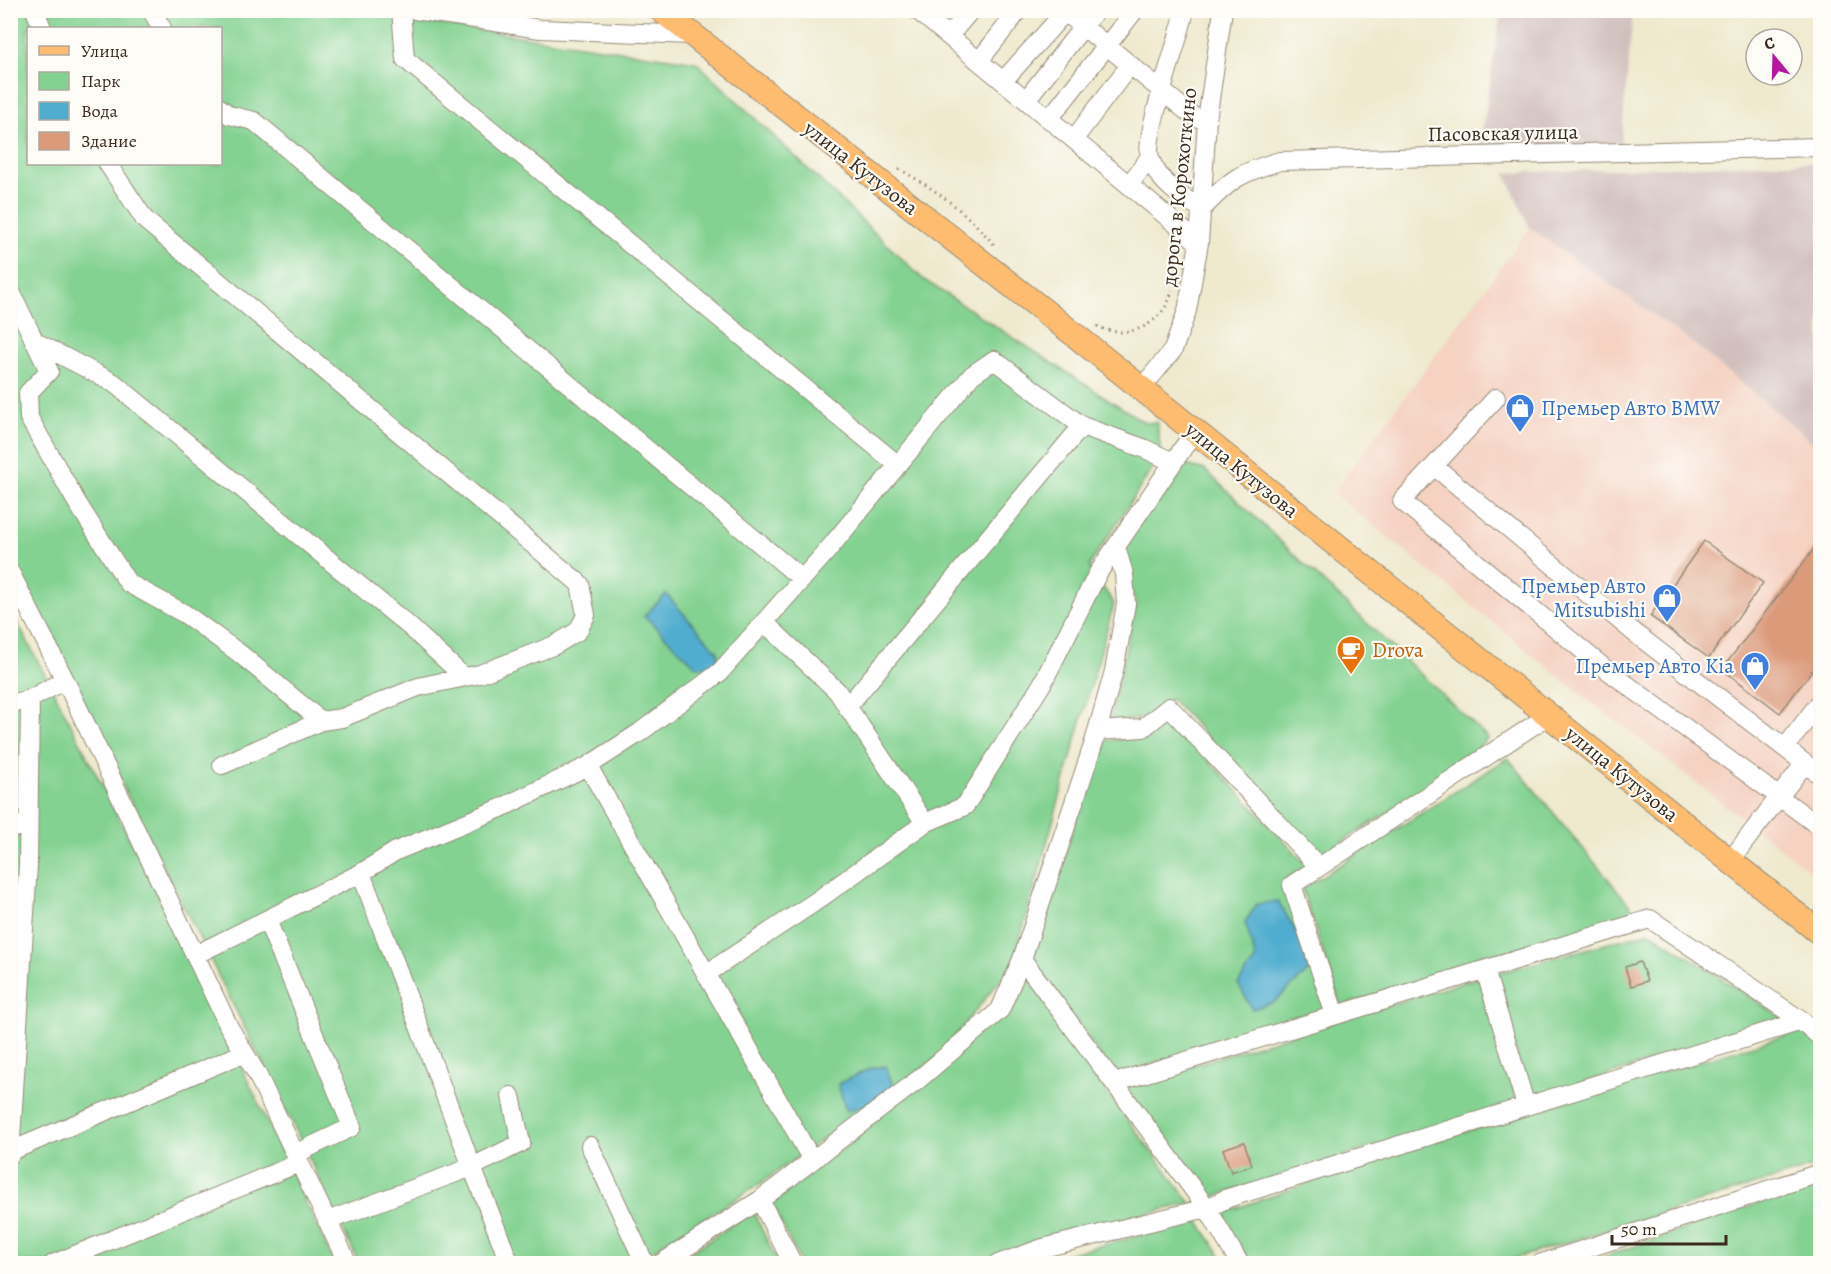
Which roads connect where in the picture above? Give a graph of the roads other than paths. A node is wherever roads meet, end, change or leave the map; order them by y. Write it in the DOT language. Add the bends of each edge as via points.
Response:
graph roads {
  1 [pos="36,10"];
  2 [pos="151,10"];
  3 [pos="401,10"];
  4 [pos="661,10"];
  5 [pos="917,10"];
  6 [pos="1019,10"];
  7 [pos="1096,10"];
  8 [pos="1135,10"];
  9 [pos="1185,10"];
  10 [pos="1223,10"];
  11 [pos="425,11"];
  12 [pos="1064,11"];
  13 [pos="968,12"];
  14 [pos="1083,26"];
  15 [pos="42,27"];
  16 [pos="161,27"];
  17 [pos="691,35"];
  18 [pos="949,36"];
  19 [pos="1106,45"];
  20 [pos="979,61"];
  21 [pos="1129,66"];
  22 [pos="1003,81"];
  23 [pos="1163,93"];
  24 [pos="1026,100"];
  25 [pos="222,110"];
  26 [pos="1049,119"];
  27 [pos="1207,120"];
  28 [pos="1074,140"];
  29 [pos="1821,147"];
  30 [pos="1150,158"];
  31 [pos="109,165"];
  32 [pos="1129,185"];
  33 [pos="1202,209"];
  34 [pos="1198,243"];
  35 [pos="10,290"];
  36 [pos="34,341"];
  37 [pos="1140,390"];
  38 [pos="1496,398"];
  39 [pos="1082,426"];
  40 [pos="1194,432"];
  41 [pos="1173,462"];
  42 [pos="898,465"];
  43 [pos="1434,466"];
  44 [pos="1116,547"];
  45 [pos="10,572"];
  46 [pos="802,579"];
  47 [pos="764,622"];
  48 [pos="464,677"];
  49 [pos="65,680"];
  50 [pos="30,699"];
  51 [pos="1821,702"];
  52 [pos="10,704"];
  53 [pos="848,707"];
  54 [pos="1549,715"];
  55 [pos="321,721"];
  56 [pos="1097,731"];
  57 [pos="1785,748"];
  58 [pos="1805,763"];
  59 [pos="222,765"];
  60 [pos="588,766"];
  61 [pos="1821,775"];
  62 [pos="1780,796"];
  63 [pos="28,821"];
  64 [pos="925,823"];
  65 [pos="1821,827"];
  66 [pos="10,830"];
  67 [pos="1730,861"];
  68 [pos="1319,867"];
  69 [pos="362,873"];
  70 [pos="267,920"];
  71 [pos="1821,933"];
  72 [pos="195,955"];
  73 [pos="1022,959"];
  74 [pos="1485,970"];
  75 [pos="706,974"];
  76 [pos="16,983"];
  77 [pos="1335,1015"];
  78 [pos="1802,1021"];
  79 [pos="1821,1037"];
  80 [pos="244,1053"];
  81 [pos="1114,1083"];
  82 [pos="511,1095"];
  83 [pos="1526,1106"];
  84 [pos="590,1146"];
  85 [pos="11,1153"];
  86 [pos="297,1158"];
  87 [pos="812,1160"];
  88 [pos="472,1167"];
  89 [pos="1821,1173"];
  90 [pos="760,1200"];
  91 [pos="1207,1208"];
  92 [pos="327,1221"];
  93 [pos="52,1263"];
  94 [pos="348,1263"];
  95 [pos="510,1263"];
  96 [pos="645,1263"];
  97 [pos="660,1263"];
  98 [pos="793,1263"];
  99 [pos="998,1263"];
  100 [pos="1240,1263"];
  101 [pos="1539,1263"];
  1 -- 15 [label="street"];
  2 -- 16 [label="street"];
  3 -- 42 [label="street" via="405,59"];
  4 -- 17 [label="main road, улица Кутузова"];
  5 -- 18 [label="street"];
  6 -- 20 [label="street"];
  7 -- 14 [label="street"];
  8 -- 19 [label="street"];
  9 -- 23 [label="street"];
  10 -- 27 [label="street, дорога в Корохоткино"];
  11 -- 17 [label="street" via="540,29"];
  12 -- 14 [label="street"];
  12 -- 22 [label="street"];
  13 -- 18 [label="street"];
  14 -- 19 [label="street"];
  14 -- 24 [label="street"];
  17 -- 37 [label="main road, улица Кутузова"];
  18 -- 20 [label="street"];
  19 -- 21 [label="street"];
  19 -- 26 [label="street"];
  20 -- 22 [label="street"];
  21 -- 23 [label="street"];
  21 -- 28 [label="street"];
  22 -- 24 [label="street"];
  23 -- 27 [label="street" via="1194,117"];
  23 -- 30 [label="street" via="1149,135"];
  24 -- 26 [label="street"];
  25 -- 46 [label="street" via="254,121"];
  26 -- 28 [label="street"];
  27 -- 33 [label="street, дорога в Корохоткино"];
  28 -- 32 [label="street"];
  29 -- 33 [label="street, Пасовская улица" via="1280,161 1230,181"];
  30 -- 32 [label="street"];
  30 -- 33 [label="street" via="1160,177"];
  31 -- 48 [label="street" via="145,220 580,584 586,615 578,631 555,645"];
  32 -- 34 [label="street"];
  33 -- 34 [label="street, дорога в Корохоткино"];
  34 -- 37 [label="street, дорога в Корохоткино" via="1187,311 1173,350"];
  35 -- 36 [label="street"];
  36 -- 48 [label="street" via="114,383 409,626"];
  36 -- 55 [label="street" via="49,371 28,393 29,418 128,583 185,614"];
  37 -- 40 [label="main road, улица Кутузова"];
  38 -- 43 [label="street"];
  39 -- 41 [label="street"];
  39 -- 42 [label="street" via="994,360 972,375"];
  39 -- 53 [label="street"];
  40 -- 41 [label="street"];
  40 -- 54 [label="main road, улица Кутузова"];
  41 -- 44 [label="street"];
  42 -- 46 [label="street"];
  43 -- 57 [label="street" via="1636,634"];
  43 -- 62 [label="street" via="1402,501 1603,667"];
  44 -- 56 [label="street" via="1124,574 1126,604 1114,671"];
  44 -- 64 [label="street" via="1098,573 1042,684 965,806"];
  45 -- 49 [label="street"];
  46 -- 47 [label="street"];
  47 -- 53 [label="street" via="837,691"];
  47 -- 60 [label="street" via="720,672"];
  48 -- 55 [label="street" via="418,687 342,718"];
  49 -- 50 [label="street"];
  49 -- 72 [label="street"];
  50 -- 52 [label="street"];
  50 -- 63 [label="street"];
  51 -- 57 [label="street"];
  53 -- 64 [label="street"];
  54 -- 67 [label="main road, улица Кутузова"];
  54 -- 68 [label="street"];
  55 -- 59 [label="street"];
  56 -- 68 [label="street" via="1143,728 1169,707"];
  56 -- 73 [label="street"];
  57 -- 58 [label="street"];
  58 -- 61 [label="street"];
  58 -- 62 [label="street"];
  60 -- 69 [label="street" via="501,808 396,851"];
  60 -- 75 [label="street"];
  62 -- 65 [label="street"];
  62 -- 67 [label="street"];
  63 -- 66 [label="street"];
  63 -- 76 [label="street"];
  64 -- 75 [label="street"];
  67 -- 71 [label="main road, улица Кутузова"];
  68 -- 77 [label="street" via="1292,885"];
  69 -- 70 [label="street"];
  69 -- 88 [label="street"];
  70 -- 72 [label="street"];
  70 -- 86 [label="street" via="352,1127"];
  72 -- 80 [label="street"];
  73 -- 81 [label="street"];
  73 -- 87 [label="street" via="1000,1010 918,1080"];
  74 -- 77 [label="street"];
  74 -- 78 [label="street" via="1650,919"];
  74 -- 83 [label="street"];
  75 -- 87 [label="street"];
  76 -- 85 [label="street"];
  77 -- 81 [label="street"];
  78 -- 79 [label="street"];
  78 -- 83 [label="street"];
  80 -- 85 [label="street"];
  80 -- 86 [label="street"];
  81 -- 91 [label="street"];
  82 -- 88 [label="street" via="521,1143"];
  83 -- 91 [label="street" via="1228,1198"];
  84 -- 96 [label="street"];
  86 -- 92 [label="street"];
  86 -- 93 [label="street"];
  87 -- 90 [label="street"];
  88 -- 92 [label="street"];
  88 -- 95 [label="street"];
  89 -- 101 [label="street"];
  90 -- 97 [label="street"];
  90 -- 98 [label="street"];
  91 -- 99 [label="street" via="1043,1248"];
  91 -- 100 [label="street"];
  92 -- 94 [label="street"];
}
